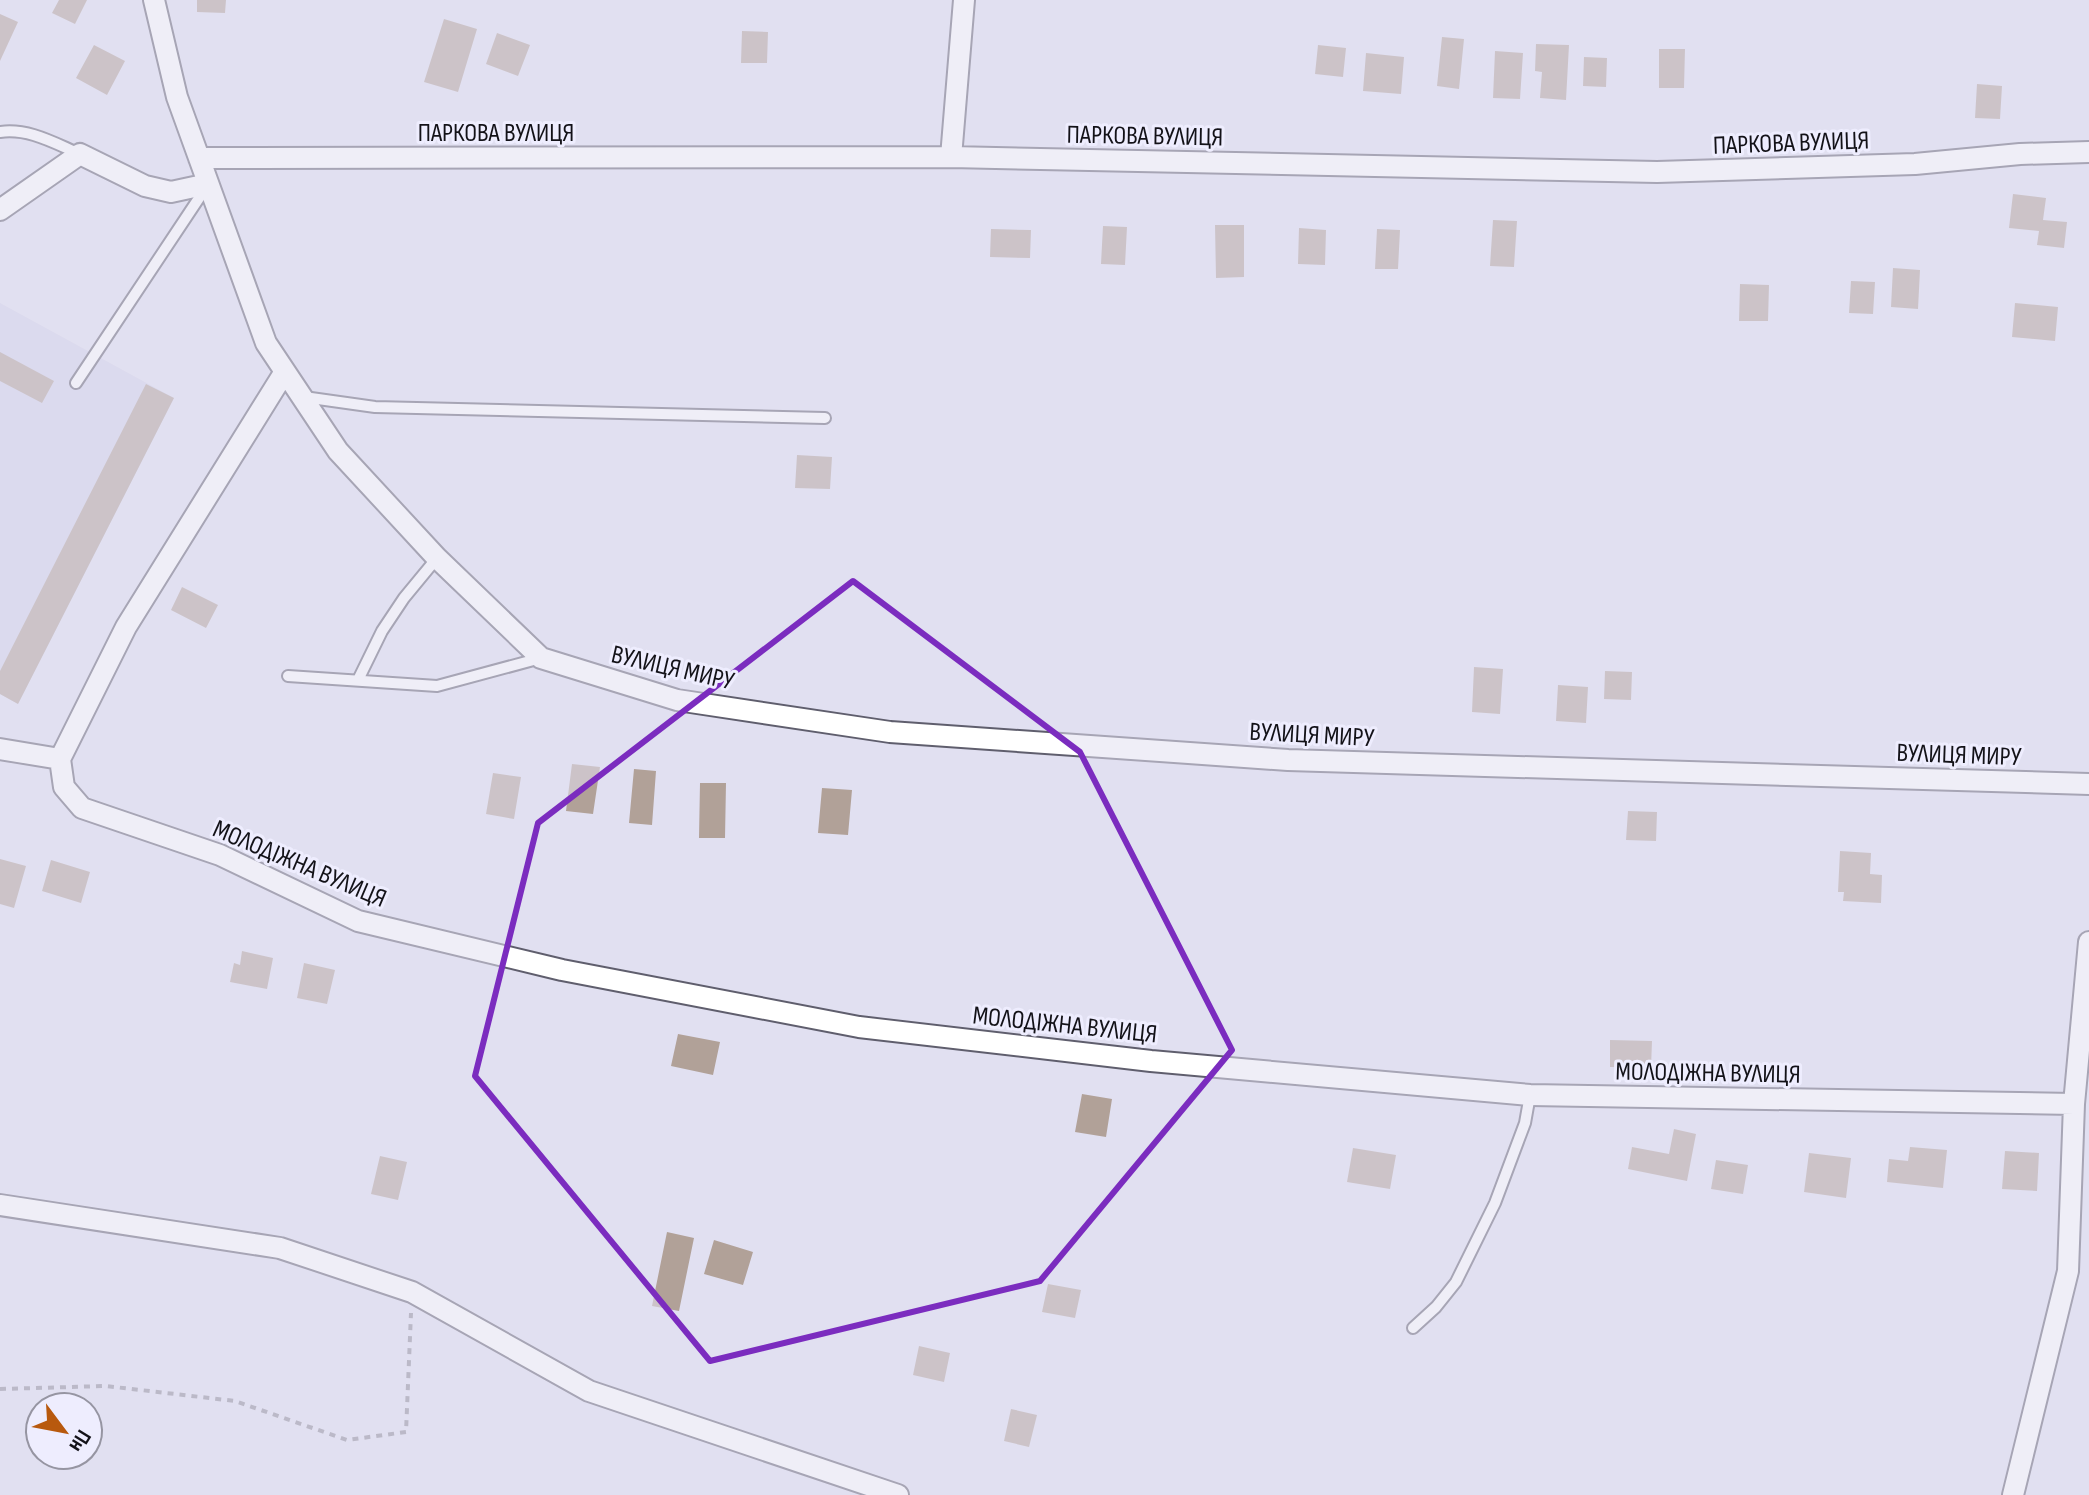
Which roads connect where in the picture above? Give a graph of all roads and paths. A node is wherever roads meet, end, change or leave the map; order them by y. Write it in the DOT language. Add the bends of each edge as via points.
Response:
graph roads {
  1 [pos="154,0"];
  2 [pos="964,0"];
  3 [pos="0,132"];
  4 [pos="2089,152"];
  5 [pos="80,154"];
  6 [pos="951,157"];
  7 [pos="199,158"];
  8 [pos="208,184"];
  9 [pos="0,210"];
  10 [pos="284,373"];
  11 [pos="76,383"];
  12 [pos="301,397"];
  13 [pos="825,418"];
  14 [pos="437,558"];
  15 [pos="541,658"];
  16 [pos="288,676"];
  17 [pos="358,680"];
  18 [pos="0,749"];
  19 [pos="60,759"];
  20 [pos="2089,784"];
  21 [pos="2089,942"];
  22 [pos="1530,1095"];
  23 [pos="2074,1104"];
  24 [pos="0,1205"];
  25 [pos="2068,1271"];
  26 [pos="2089,1271"];
  27 [pos="412,1292"];
  28 [pos="1413,1328"];
  29 [pos="0,1389"];
  30 [pos="898,1495"];
  31 [pos="2013,1495"];
  1 -- 7 [label="street" via="177,97"];
  2 -- 6 [label="street"];
  3 -- 5 [label="lane" via="30,133"];
  4 -- 6 [label="street, ПАРКОВА ВУЛИЦЯ" via="1657,172"];
  5 -- 8 [label="street" via="145,186 171,192"];
  5 -- 9 [label="street"];
  6 -- 7 [label="street, ПАРКОВА ВУЛИЦЯ"];
  7 -- 8 [label="street"];
  8 -- 10 [label="street" via="266,343"];
  8 -- 11 [label="lane"];
  10 -- 12 [label="street"];
  10 -- 19 [label="street" via="126,627"];
  12 -- 13 [label="lane" via="375,407"];
  12 -- 14 [label="street" via="338,451"];
  14 -- 15 [label="street"];
  14 -- 17 [label="lane" via="382,631"];
  15 -- 17 [label="lane" via="437,686"];
  15 -- 20 [label="street, ВУЛИЦЯ МИРУ" via="677,700 890,732 1288,760"];
  16 -- 17 [label="lane"];
  18 -- 19 [label="street"];
  19 -- 22 [label="street, МОЛОДІЖНА ВУЛИЦЯ" via="64,787 82,808 220,855 358,921 562,970 859,1027 1160,1062"];
  21 -- 23 [label="street"];
  22 -- 23 [label="street, МОЛОДІЖНА ВУЛИЦЯ"];
  22 -- 28 [label="lane" via="1495,1203 1456,1282"];
  23 -- 25 [label="street"];
  24 -- 27 [label="street" via="280,1248"];
  25 -- 26 [label="street"];
  25 -- 31 [label="street"];
  27 -- 29 [label="path" via="406,1432 347,1440 235,1401 106,1386"];
  27 -- 30 [label="street" via="589,1391"];
}
